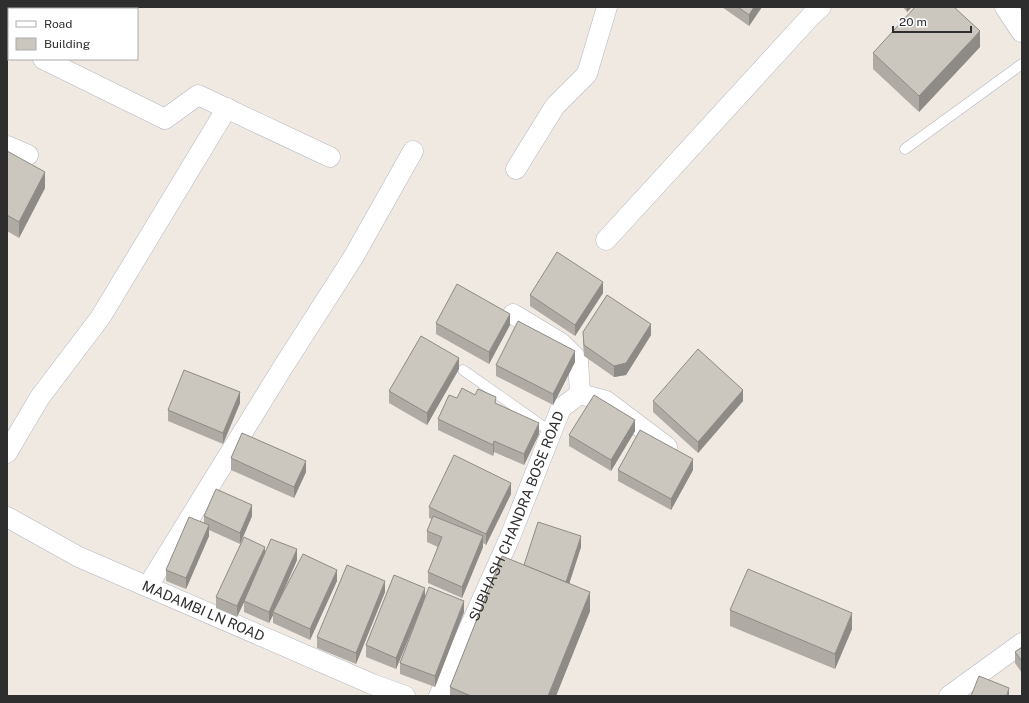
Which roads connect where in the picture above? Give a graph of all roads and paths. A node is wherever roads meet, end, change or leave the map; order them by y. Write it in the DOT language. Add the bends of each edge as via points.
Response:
graph roads {
  1 [pos="608,7"];
  2 [pos="821,7"];
  3 [pos="1006,7"];
  4 [pos="1022,31"];
  5 [pos="45,60"];
  6 [pos="1022,64"];
  7 [pos="227,108"];
  8 [pos="7,146"];
  9 [pos="905,149"];
  10 [pos="413,150"];
  11 [pos="28,155"];
  12 [pos="330,157"];
  13 [pos="516,169"];
  14 [pos="606,240"];
  15 [pos="513,314"];
  16 [pos="463,370"];
  17 [pos="580,394"];
  18 [pos="551,432"];
  19 [pos="667,447"];
  20 [pos="7,453"];
  21 [pos="7,517"];
  22 [pos="148,586"];
  23 [pos="1022,643"];
  24 [pos="405,696"];
  25 [pos="439,696"];
  26 [pos="948,696"];
  1 -- 13 [label="street" via="587,74 555,106"];
  2 -- 14 [label="street"];
  3 -- 4 [label="street"];
  5 -- 7 [label="street" via="165,119 198,95"];
  6 -- 9 [label="lane"];
  7 -- 12 [label="street"];
  7 -- 20 [label="street" via="100,318 40,397"];
  8 -- 11 [label="street"];
  10 -- 22 [label="street" via="354,256"];
  15 -- 17 [label="street" via="561,343 578,360"];
  16 -- 18 [label="lane"];
  17 -- 18 [label="street, SUBHASH CHANDRA BOSE ROAD" via="561,408"];
  17 -- 19 [label="street" via="606,401"];
  18 -- 25 [label="street, SUBHASH CHANDRA BOSE ROAD" via="510,537"];
  21 -- 22 [label="street, MADAMBI LN ROAD" via="79,557"];
  22 -- 24 [label="street, MADAMBI LN ROAD"];
  23 -- 26 [label="street"];
}
